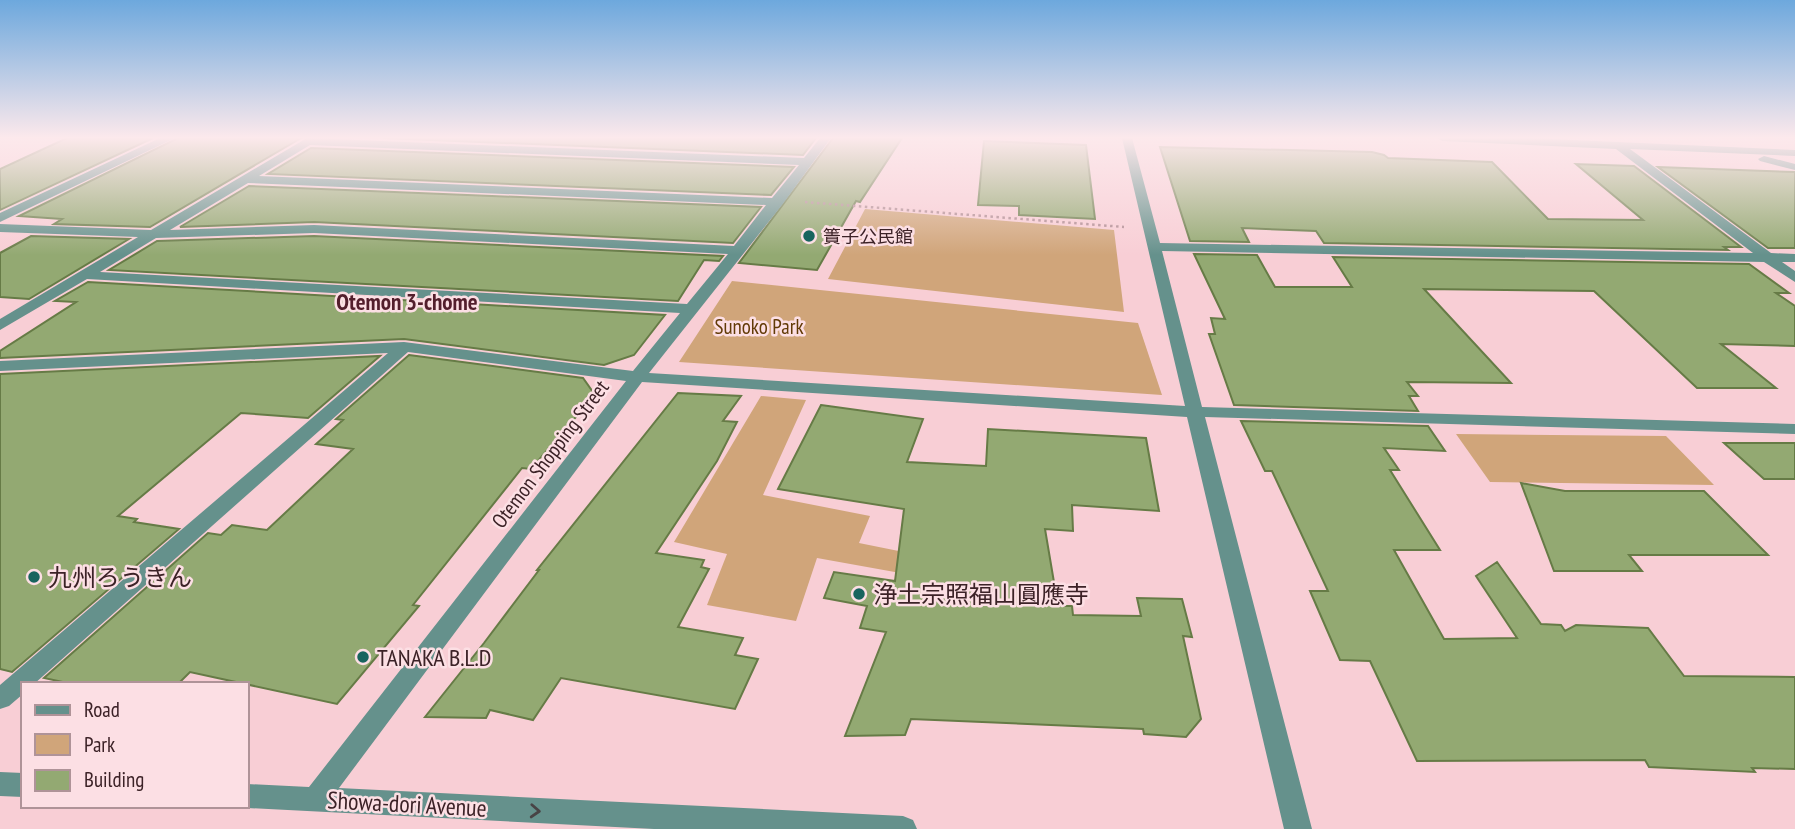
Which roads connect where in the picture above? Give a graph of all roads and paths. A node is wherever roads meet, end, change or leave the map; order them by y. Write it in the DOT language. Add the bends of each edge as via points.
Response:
graph roads {
  1 [pos="88,177"];
  2 [pos="796,177"];
  3 [pos="1137,177"];
  4 [pos="1660,177"];
  5 [pos="247,178"];
  6 [pos="778,202"];
  7 [pos="805,202"];
  8 [pos="0,218"];
  9 [pos="1129,227"];
  10 [pos="0,228"];
  11 [pos="153,233"];
  12 [pos="1156,247"];
  13 [pos="738,250"];
  14 [pos="1766,257"];
  15 [pos="1795,258"];
  16 [pos="83,275"];
  17 [pos="1795,278"];
  18 [pos="692,309"];
  19 [pos="0,325"];
  20 [pos="404,347"];
  21 [pos="0,366"];
  22 [pos="637,377"];
  23 [pos="1196,412"];
  24 [pos="1795,429"];
  25 [pos="0,699"];
  26 [pos="0,784"];
  27 [pos="21,785"];
  28 [pos="248,796"];
  29 [pos="315,800"];
  30 [pos="903,829"];
  31 [pos="1298,829"];
  1 -- 8 [label="street"];
  2 -- 6 [label="street, Otemon Shopping Street"];
  3 -- 12 [label="street"];
  4 -- 14 [label="street"];
  5 -- 6 [label="street"];
  5 -- 11 [label="street"];
  6 -- 13 [label="street, Otemon Shopping Street"];
  7 -- 9 [label="path"];
  10 -- 11 [label="street"];
  11 -- 13 [label="street" via="314,229"];
  11 -- 16 [label="street"];
  12 -- 14 [label="street"];
  12 -- 23 [label="street"];
  13 -- 18 [label="street, Otemon Shopping Street"];
  14 -- 15 [label="street"];
  14 -- 17 [label="street"];
  16 -- 18 [label="street"];
  16 -- 19 [label="street"];
  18 -- 22 [label="street, Otemon Shopping Street"];
  20 -- 21 [label="street"];
  20 -- 22 [label="street"];
  20 -- 25 [label="street"];
  22 -- 23 [label="street"];
  22 -- 29 [label="street, Otemon Shopping Street"];
  23 -- 24 [label="street"];
  23 -- 31 [label="street"];
  26 -- 27 [label="street"];
  28 -- 29 [label="street, Showa-dori Avenue"];
  29 -- 30 [label="street, Showa-dori Avenue, one-way"];
}
